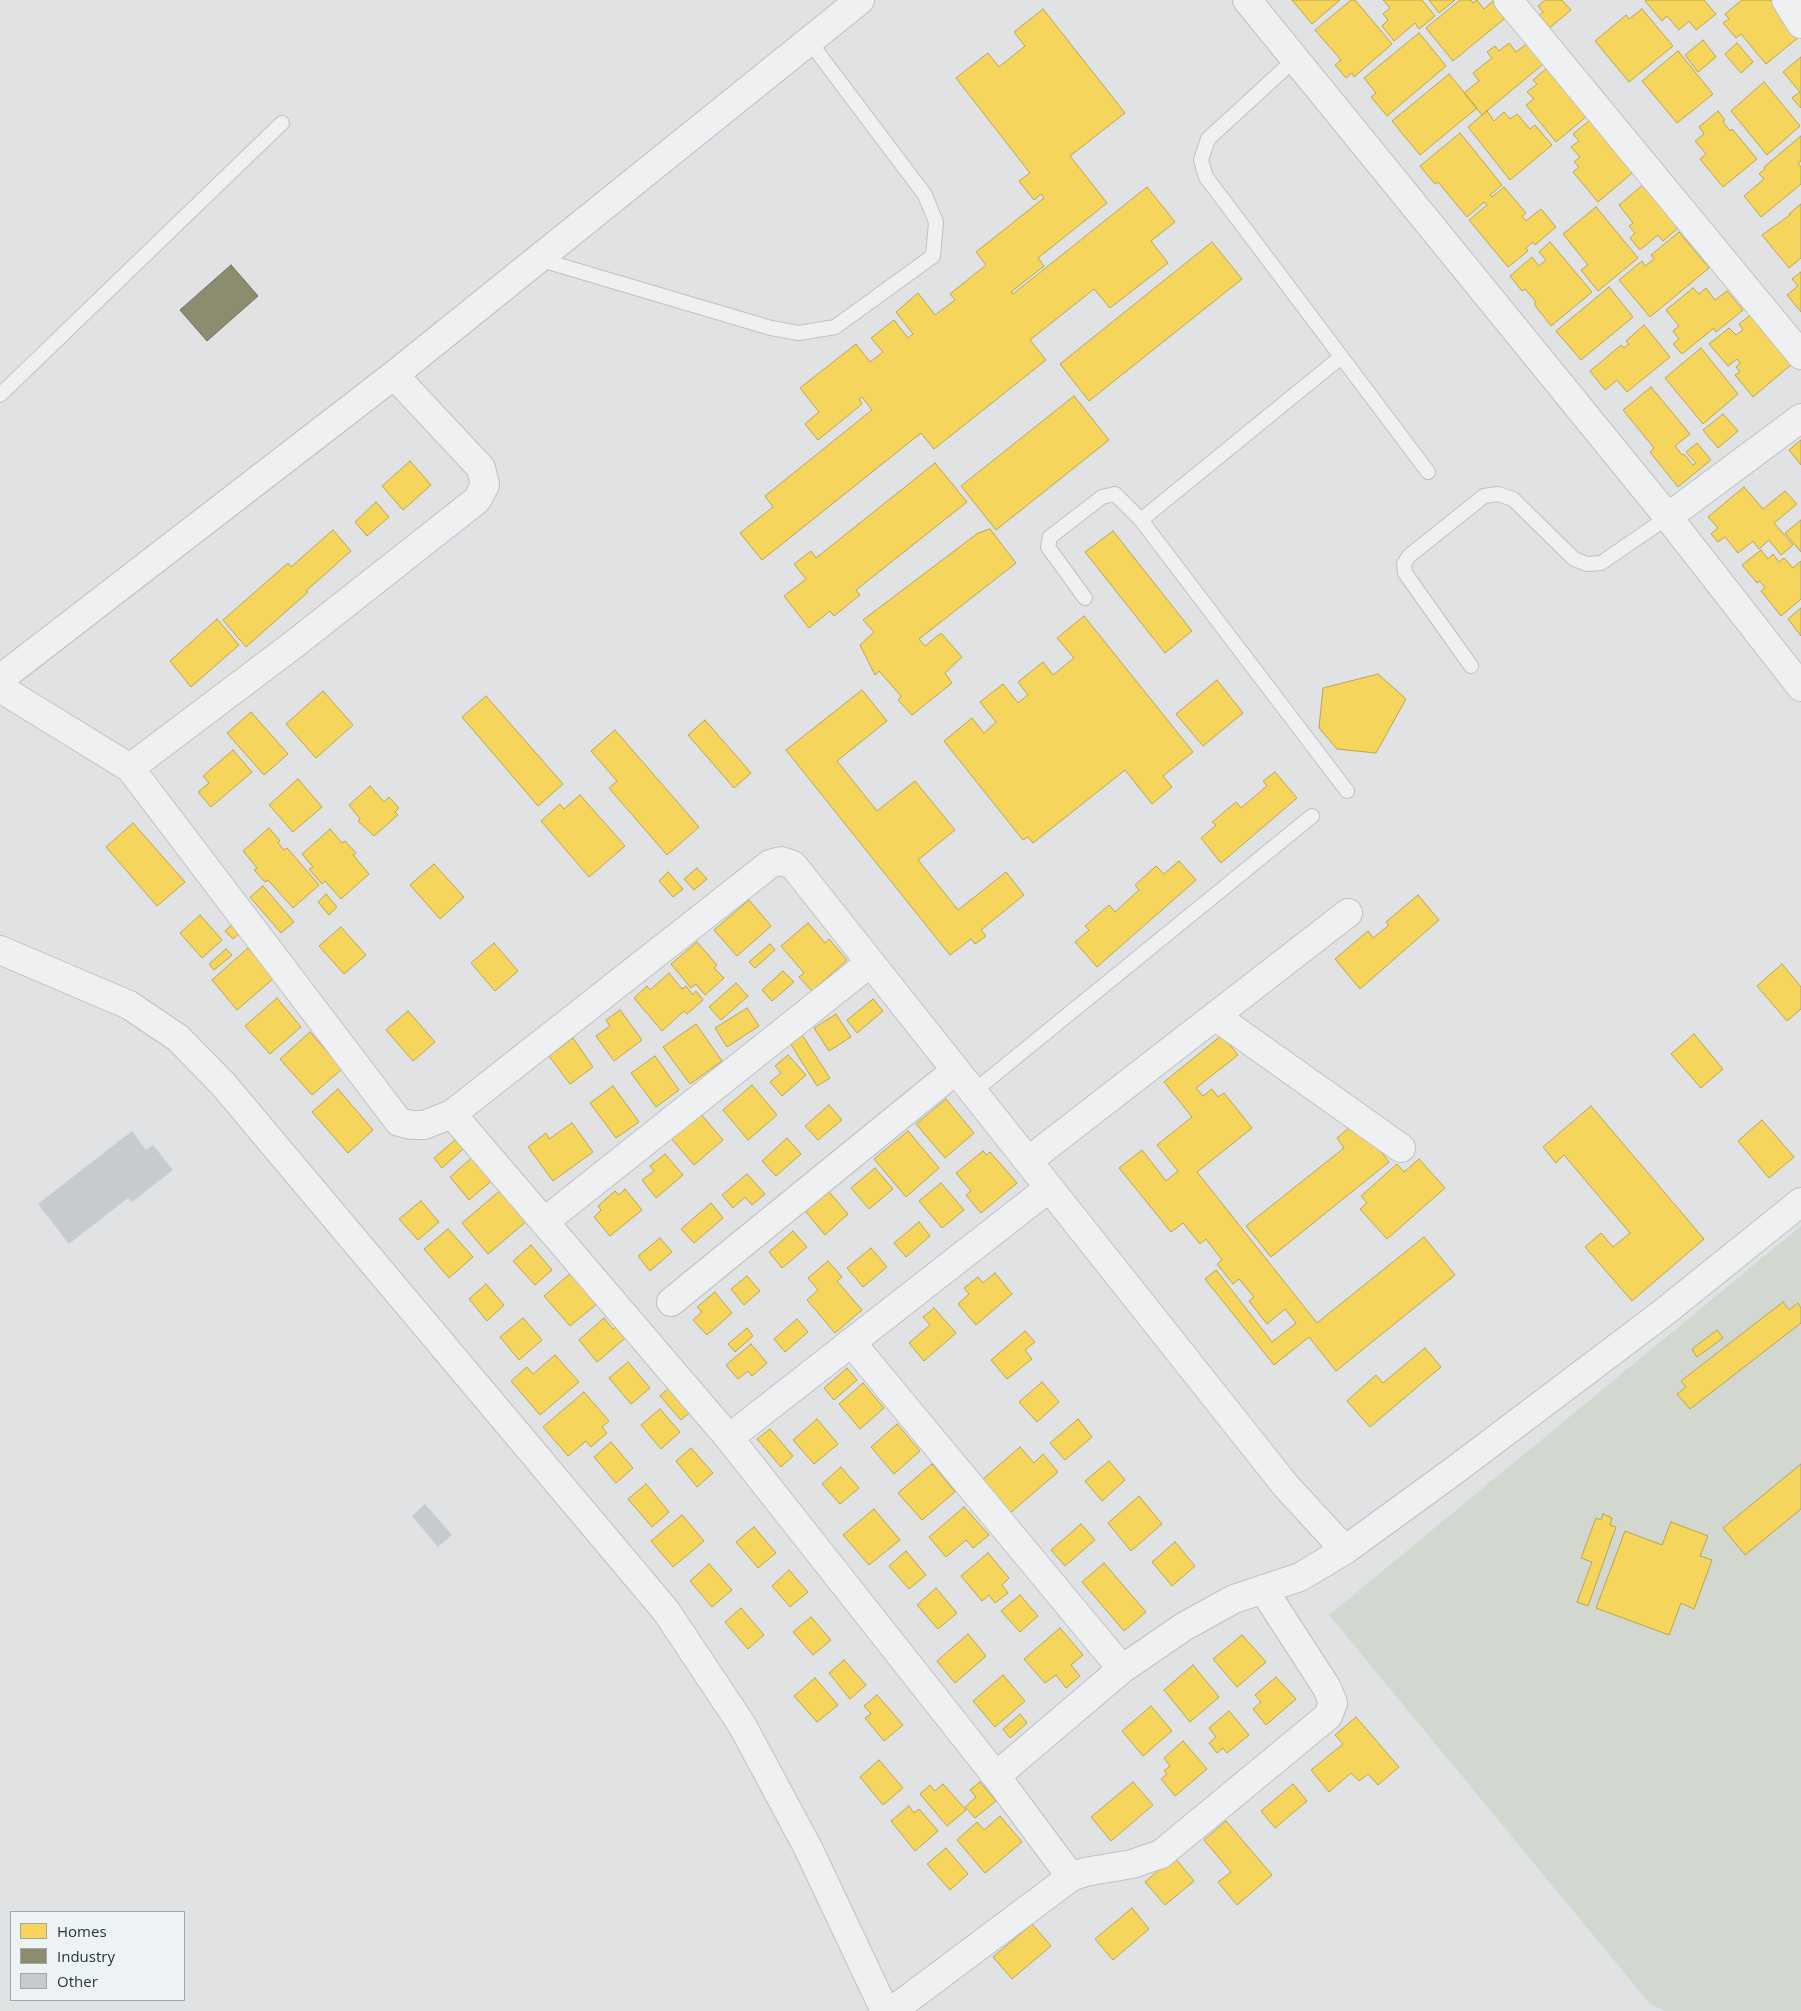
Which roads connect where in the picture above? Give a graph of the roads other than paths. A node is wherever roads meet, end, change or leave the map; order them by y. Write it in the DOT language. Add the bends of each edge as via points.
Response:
graph roads {
  1 [pos="860,0"];
  2 [pos="1247,0"];
  3 [pos="1508,0"];
  4 [pos="1786,0"];
  5 [pos="1801,24"];
  6 [pos="809,41"];
  7 [pos="1295,59"];
  8 [pos="282,123"];
  9 [pos="538,260"];
  10 [pos="1801,355"];
  11 [pos="1341,356"];
  12 [pos="394,375"];
  13 [pos="0,395"];
  14 [pos="1801,418"];
  15 [pos="1428,472"];
  16 [pos="1668,517"];
  17 [pos="1141,520"];
  18 [pos="1085,598"];
  19 [pos="1471,666"];
  20 [pos="0,679"];
  21 [pos="1801,686"];
  22 [pos="0,688"];
  23 [pos="130,768"];
  24 [pos="1348,792"];
  25 [pos="1312,816"];
  26 [pos="1348,913"];
  27 [pos="0,950"];
  28 [pos="870,963"];
  29 [pos="1215,1016"];
  30 [pos="956,1070"];
  31 [pos="973,1092"];
  32 [pos="452,1114"];
  33 [pos="1401,1148"];
  34 [pos="1028,1161"];
  35 [pos="1049,1188"];
  36 [pos="1801,1202"];
  37 [pos="544,1222"];
  38 [pos="671,1302"];
  39 [pos="851,1342"];
  40 [pos="729,1438"];
  41 [pos="1345,1550"];
  42 [pos="1262,1590"];
  43 [pos="1122,1670"];
  44 [pos="996,1776"];
  45 [pos="1071,1877"];
  46 [pos="885,2011"];
  47 [pos="892,2011"];
  1 -- 6 [label="street"];
  2 -- 7 [label="street"];
  3 -- 10 [label="street"];
  4 -- 5 [label="street"];
  6 -- 9 [label="street"];
  6 -- 9 [label="lane" via="925,195 936,222 933,256 836,327 799,333 771,328"];
  7 -- 11 [label="lane" via="1208,139 1201,160 1206,177"];
  7 -- 16 [label="street"];
  8 -- 13 [label="lane"];
  9 -- 12 [label="street"];
  11 -- 15 [label="lane"];
  11 -- 17 [label="lane"];
  12 -- 20 [label="street"];
  12 -- 23 [label="street" via="481,468 485,485 477,500"];
  14 -- 16 [label="street"];
  16 -- 19 [label="lane" via="1601,563 1587,564 1574,559 1513,499 1498,494 1484,496 1409,556 1404,564 1405,573"];
  16 -- 21 [label="street"];
  17 -- 18 [label="lane" via="1115,494 1102,497 1050,537 1048,547"];
  17 -- 24 [label="lane"];
  22 -- 23 [label="street"];
  23 -- 32 [label="street" via="399,1122 410,1126 424,1125"];
  25 -- 31 [label="lane"];
  26 -- 29 [label="street"];
  27 -- 46 [label="street" via="128,1005 178,1038 223,1084 666,1611 742,1725 808,1848"];
  28 -- 30 [label="street"];
  28 -- 32 [label="street" via="793,866 781,861 770,864"];
  28 -- 37 [label="street"];
  29 -- 33 [label="street"];
  29 -- 34 [label="street"];
  30 -- 31 [label="street"];
  30 -- 38 [label="street"];
  31 -- 34 [label="street"];
  32 -- 37 [label="street"];
  34 -- 35 [label="street"];
  35 -- 39 [label="street"];
  35 -- 41 [label="street" via="1286,1486"];
  36 -- 41 [label="street" via="1655,1319"];
  37 -- 40 [label="street"];
  39 -- 40 [label="street"];
  39 -- 43 [label="street"];
  40 -- 44 [label="street"];
  41 -- 42 [label="street" via="1300,1577"];
  42 -- 43 [label="street" via="1234,1598 1185,1626"];
  42 -- 45 [label="street" via="1327,1688 1333,1703 1328,1716 1161,1854 1132,1864"];
  43 -- 44 [label="street"];
  44 -- 45 [label="street"];
  45 -- 47 [label="street"];
}
